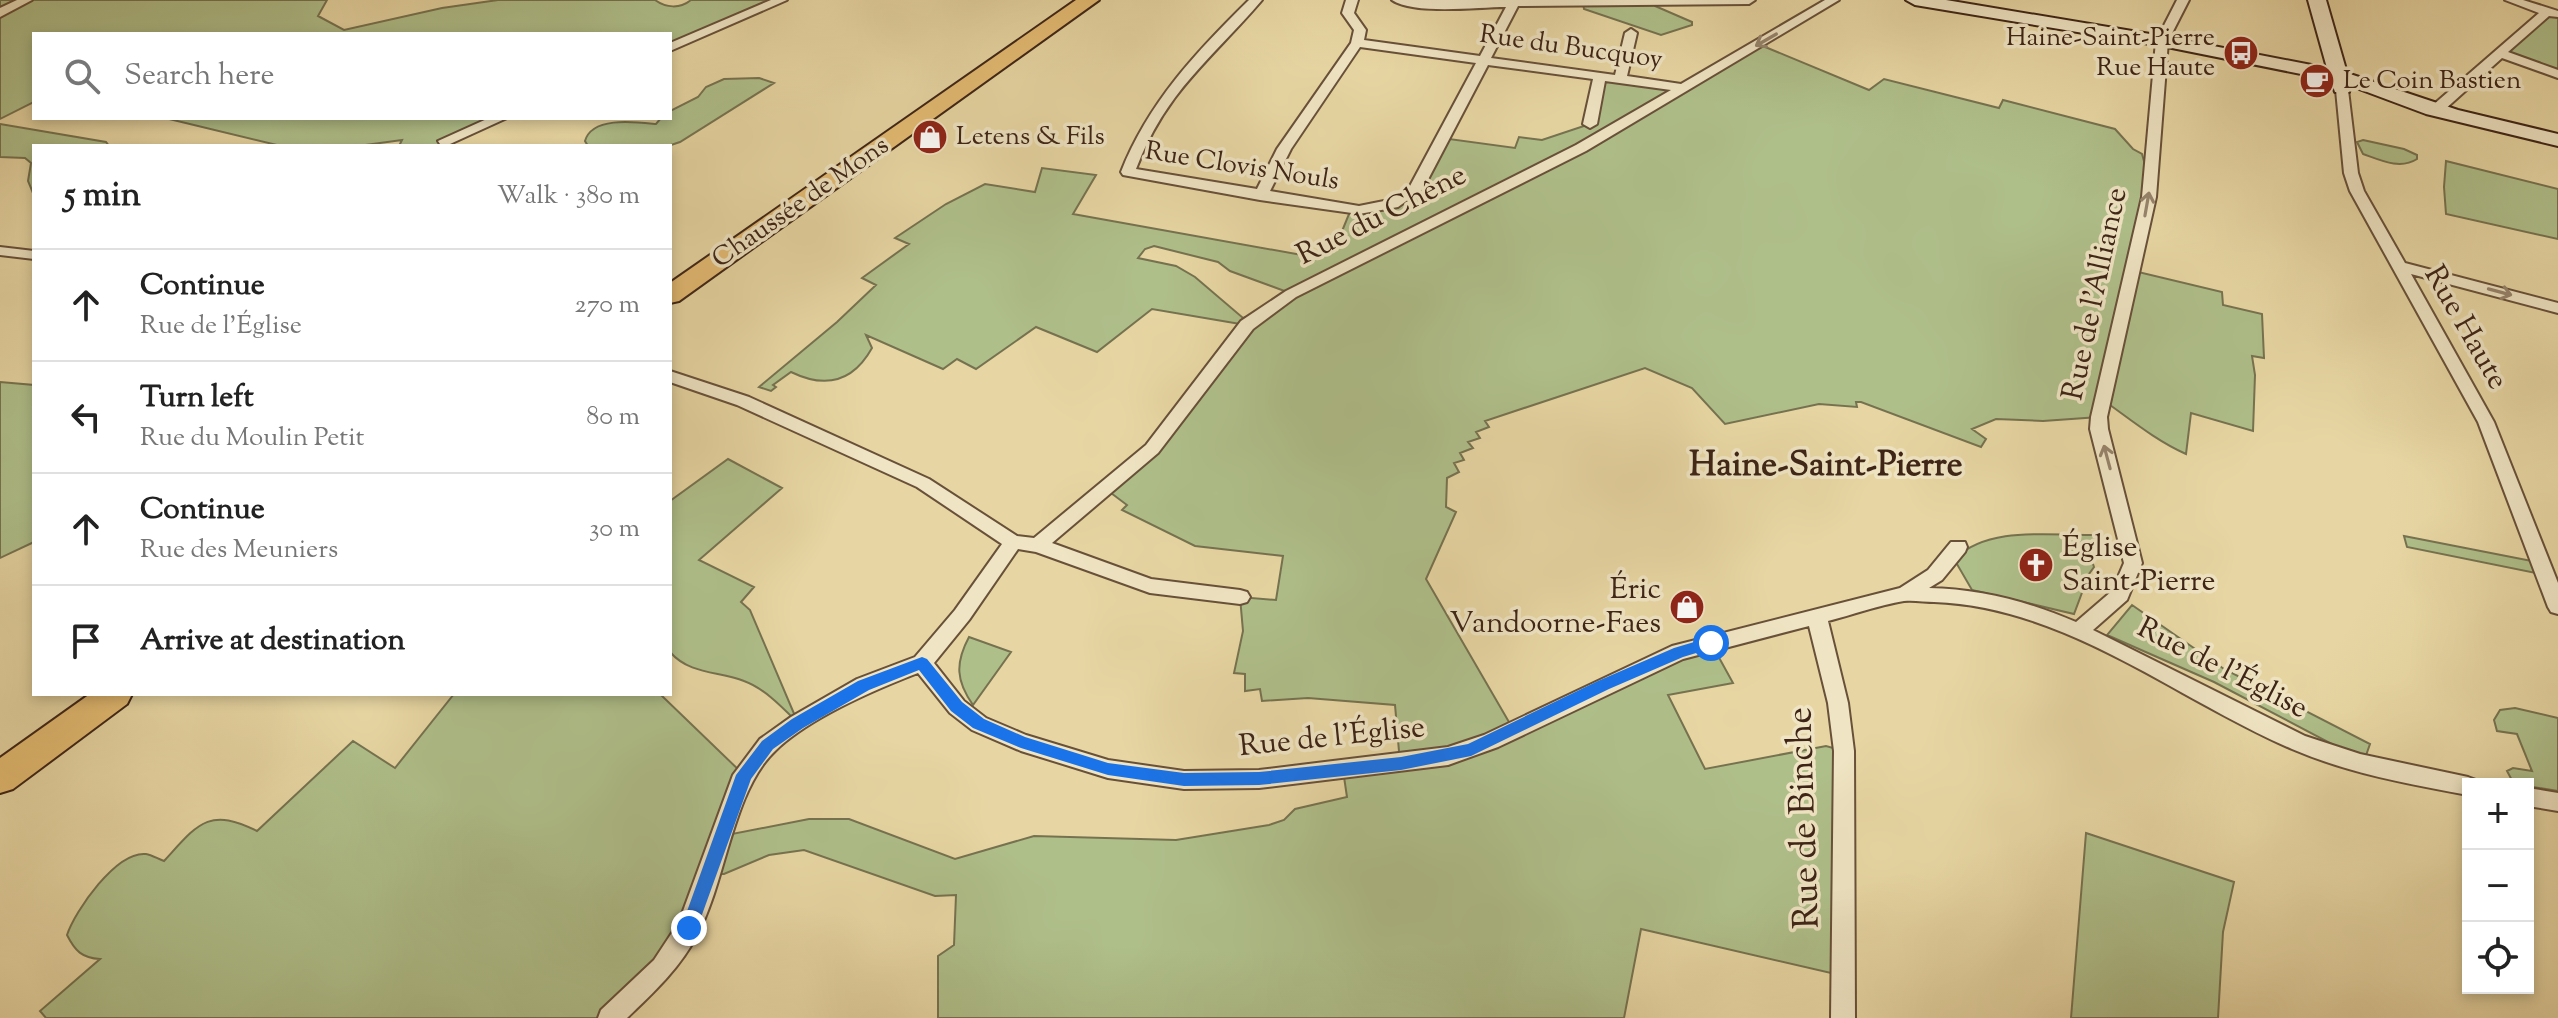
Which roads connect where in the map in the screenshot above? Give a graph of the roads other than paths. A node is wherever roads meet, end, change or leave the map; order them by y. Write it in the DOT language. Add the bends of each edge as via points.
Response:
graph roads {
  1 [pos="26,0"];
  2 [pos="781,0"];
  3 [pos="1089,0"];
  4 [pos="1256,0"];
  5 [pos="1352,0"];
  6 [pos="1398,0"];
  7 [pos="1749,0"];
  8 [pos="1833,0"];
  9 [pos="1915,0"];
  10 [pos="2183,0"];
  11 [pos="2317,0"];
  12 [pos="2511,0"];
  13 [pos="1508,2"];
  14 [pos="0,13"];
  15 [pos="2553,13"];
  16 [pos="1631,33"];
  17 [pos="2162,41"];
  18 [pos="1357,43"];
  19 [pos="672,46"];
  20 [pos="2498,53"];
  21 [pos="1481,60"];
  22 [pos="2558,74"];
  23 [pos="1600,76"];
  24 [pos="1620,79"];
  25 [pos="2340,83"];
  26 [pos="1684,88"];
  27 [pos="2444,110"];
  28 [pos="495,120"];
  29 [pos="1590,124"];
  30 [pos="2558,140"];
  31 [pos="445,141"];
  32 [pos="1260,196"];
  33 [pos="0,251"];
  34 [pos="32,255"];
  35 [pos="2397,266"];
  36 [pos="672,294"];
  37 [pos="2558,308"];
  38 [pos="672,377"];
  39 [pos="1013,542"];
  40 [pos="1038,545"];
  41 [pos="1958,547"];
  42 [pos="1905,594"];
  43 [pos="1240,597"];
  44 [pos="2558,607"];
  45 [pos="1817,618"];
  46 [pos="2080,630"];
  47 [pos="922,663"];
  48 [pos="112,696"];
  49 [pos="0,778"];
  50 [pos="2462,785"];
  51 [pos="2534,798"];
  52 [pos="2558,802"];
  53 [pos="610,1018"];
  54 [pos="1843,1018"];
  1 -- 14 [label="street"];
  2 -- 19 [label="street"];
  3 -- 36 [label="main road, Chaussée de Mons"];
  4 -- 32 [label="street, Rue Clovis Nouls" via="1180,79 1128,170"];
  5 -- 18 [label="street" via="1348,13 1360,30"];
  6 -- 13 [label="street"];
  7 -- 13 [label="street"];
  8 -- 26 [label="street, Rue du Chêne, one-way"];
  9 -- 17 [label="street"];
  10 -- 17 [label="street, Rue de l'Alliance"];
  11 -- 25 [label="street"];
  12 -- 15 [label="street"];
  13 -- 21 [label="street, Rue Clovis Nouls"];
  15 -- 20 [label="street"];
  16 -- 24 [label="street"];
  17 -- 25 [label="street"];
  46 -- 17 [label="street, Rue de l'Alliance, one-way" via="2120,595 2133,563 2099,417 2149,197"];
  18 -- 21 [label="street, Rue du Bucquoy"];
  18 -- 32 [label="street" via="1284,149"];
  20 -- 22 [label="street"];
  20 -- 27 [label="street"];
  21 -- 23 [label="street, Rue du Bucquoy"];
  21 -- 32 [label="street, Rue Clovis Nouls" via="1416,189 1393,204 1351,209"];
  23 -- 24 [label="street, Rue du Bucquoy"];
  23 -- 29 [label="street"];
  24 -- 26 [label="street, Rue du Bucquoy"];
  25 -- 27 [label="street"];
  25 -- 35 [label="street, Rue Haute" via="2351,173"];
  26 -- 40 [label="street, Rue du Chêne" via="1581,148 1260,313 1152,449"];
  27 -- 30 [label="street"];
  28 -- 31 [label="street"];
  33 -- 34 [label="street"];
  35 -- 37 [label="street, one-way"];
  35 -- 44 [label="street, Rue Haute" via="2486,422"];
  38 -- 39 [label="street" via="743,401 923,483"];
  39 -- 40 [label="street"];
  39 -- 47 [label="street"];
  40 -- 43 [label="street" via="1150,586"];
  41 -- 42 [label="street, Rue de l'Église" via="1935,575"];
  42 -- 45 [label="street, Rue de l'Église"];
  42 -- 46 [label="street, Rue de l'Église" via="1963,595"];
  45 -- 47 [label="street, Rue de l'Église" via="1679,652 1448,756 1259,779 1184,780 1108,769 1021,742 979,724 957,707"];
  45 -- 54 [label="street, Rue de Binche" via="1844,751"];
  46 -- 50 [label="street, Rue de l'Église" via="2297,742 2355,763"];
  47 -- 53 [label="street" via="864,685 767,745 744,775 689,928 662,968"];
  48 -- 49 [label="main road"];
  51 -- 52 [label="street"];
}
